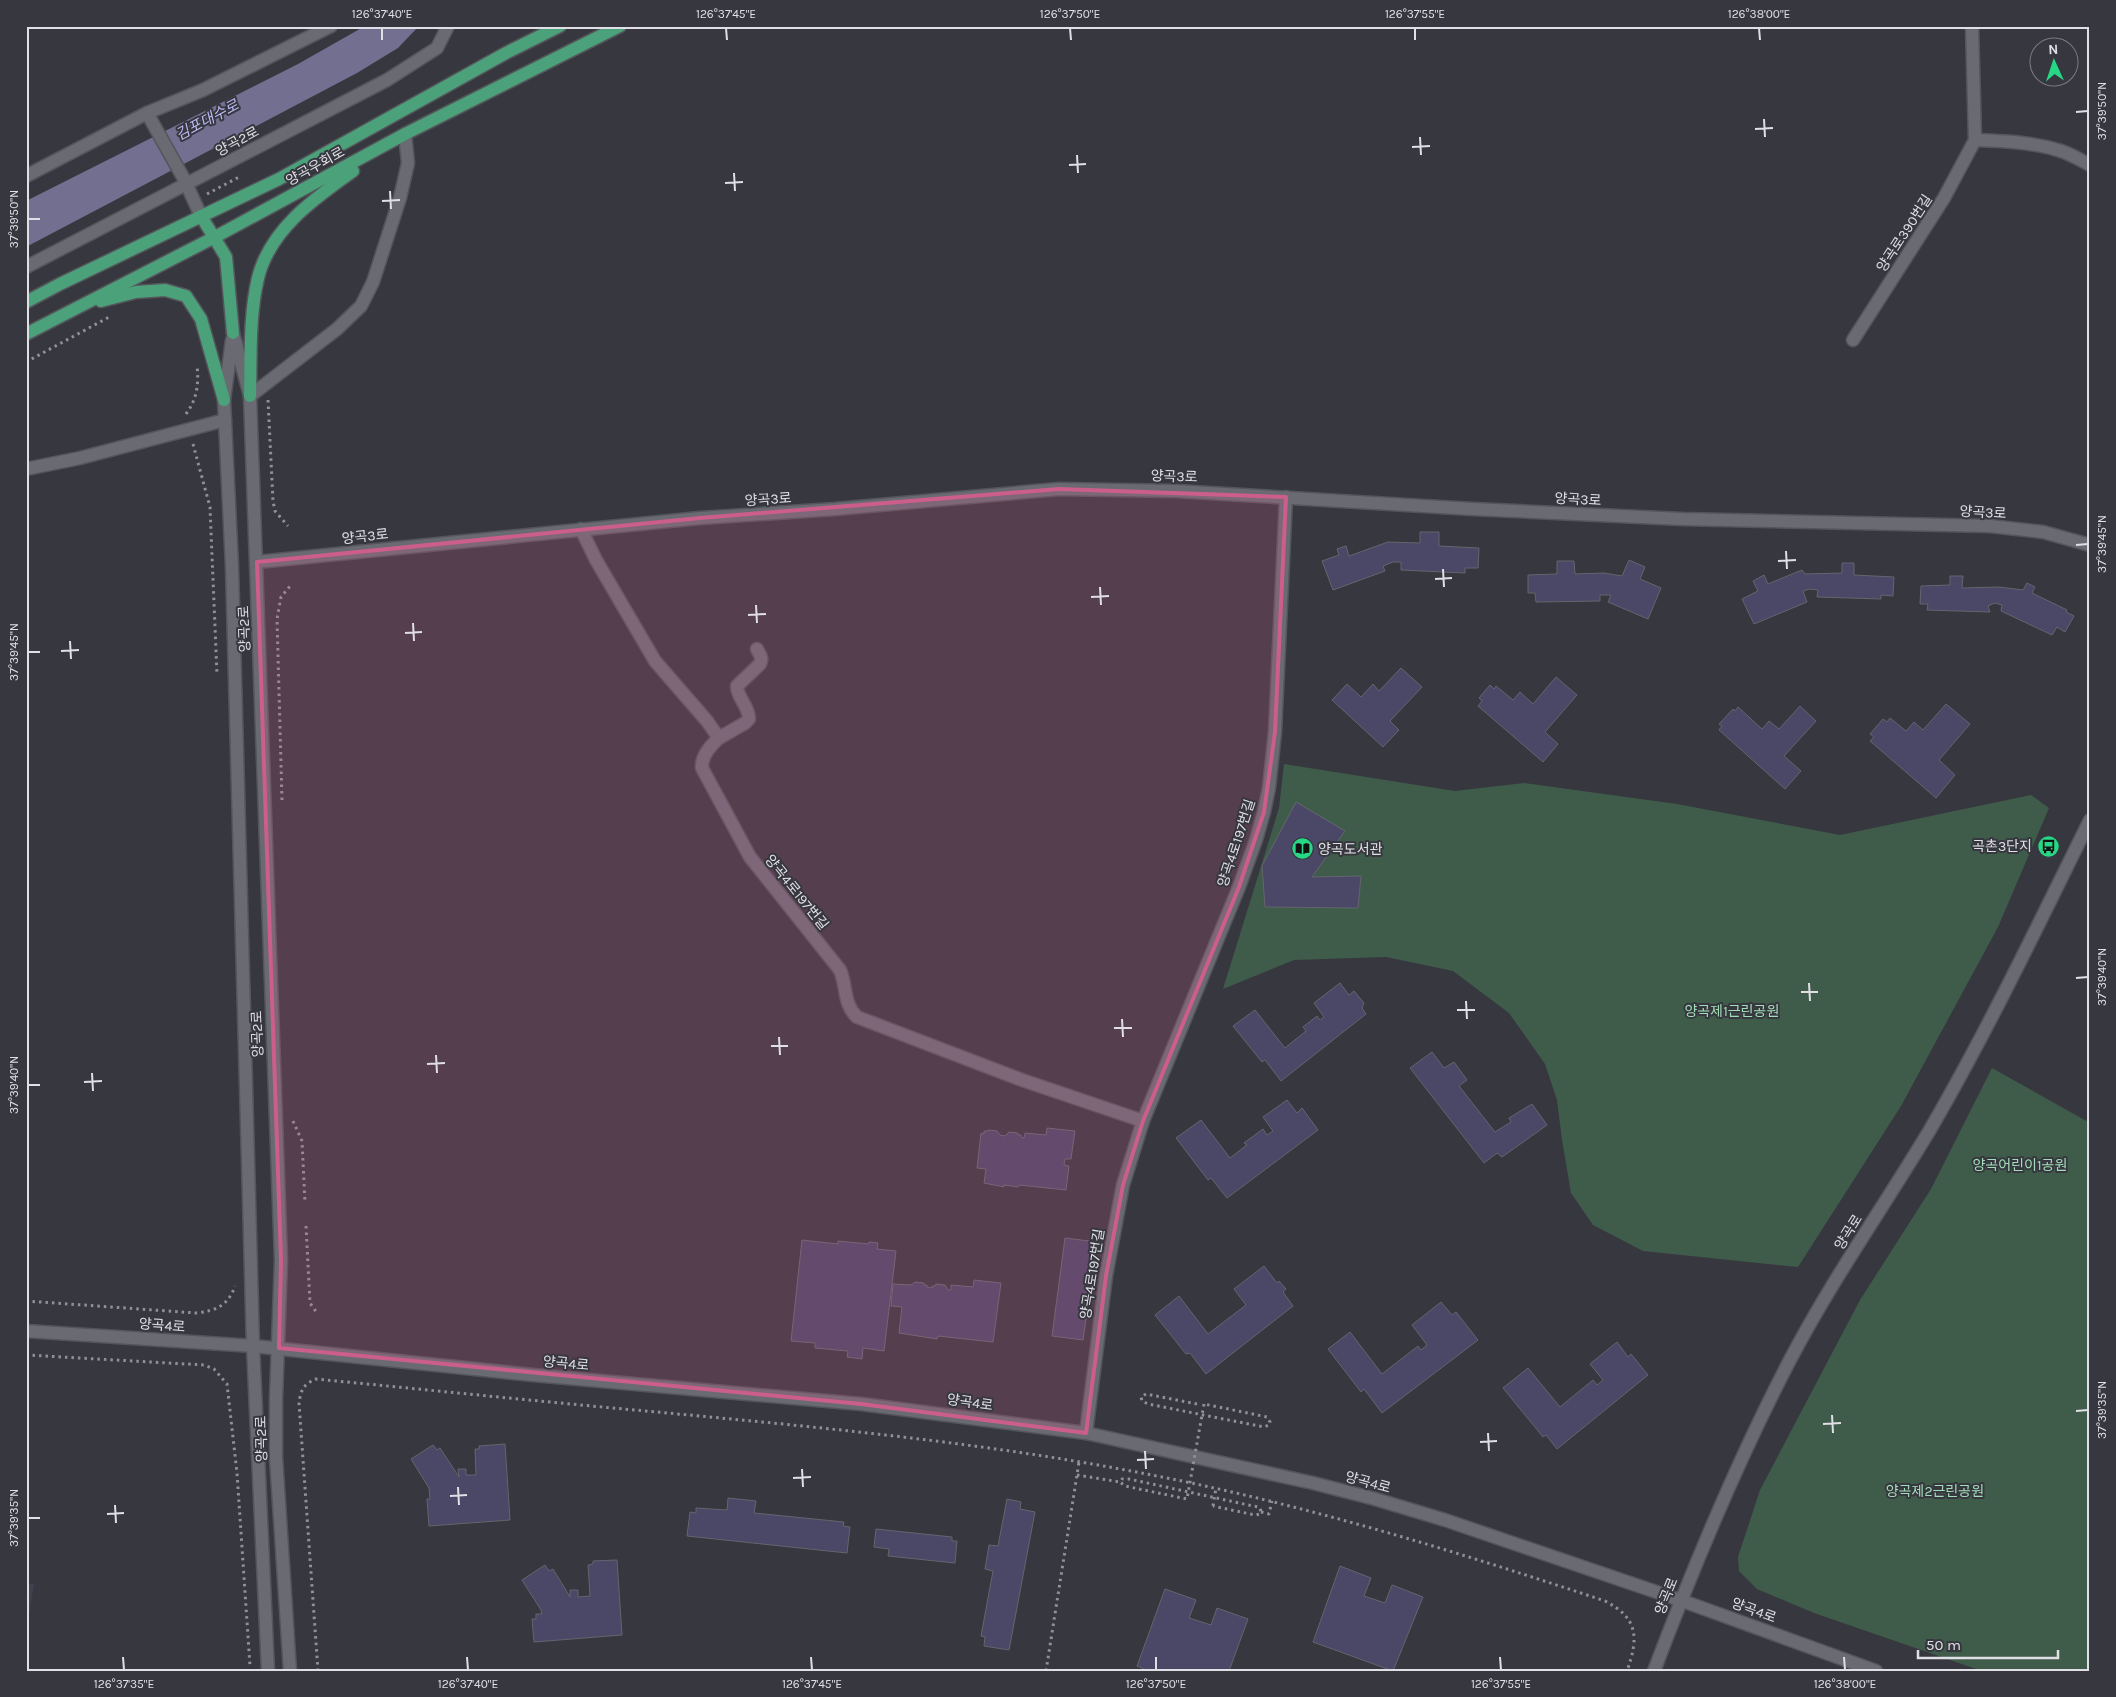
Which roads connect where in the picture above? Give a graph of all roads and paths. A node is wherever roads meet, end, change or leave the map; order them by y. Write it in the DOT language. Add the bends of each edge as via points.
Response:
graph roads {
  1 [pos="330,26"];
  2 [pos="448,26"];
  3 [pos="560,26"];
  4 [pos="620,26"];
  5 [pos="1972,26"];
  6 [pos="147,112"];
  7 [pos="405,134"];
  8 [pos="1975,140"];
  9 [pos="2090,165"];
  10 [pos="26,176"];
  11 [pos="185,182"];
  12 [pos="201,216"];
  13 [pos="215,237"];
  14 [pos="26,267"];
  15 [pos="26,302"];
  16 [pos="77,308"];
  17 [pos="117,312"];
  18 [pos="232,333"];
  19 [pos="26,334"];
  20 [pos="1853,340"];
  21 [pos="26,362"];
  22 [pos="196,363"];
  23 [pos="250,396"];
  24 [pos="224,400"];
  25 [pos="186,414"];
  26 [pos="225,420"];
  27 [pos="192,438"];
  28 [pos="26,469"];
  29 [pos="1286,498"];
  30 [pos="581,530"];
  31 [pos="2090,545"];
  32 [pos="257,562"];
  33 [pos="291,586"];
  34 [pos="757,649"];
  35 [pos="218,683"];
  36 [pos="719,738"];
  37 [pos="282,805"];
  38 [pos="2090,820"];
  39 [pos="292,1119"];
  40 [pos="1143,1121"];
  41 [pos="305,1203"];
  42 [pos="306,1226"];
  43 [pos="236,1282"];
  44 [pos="26,1301"];
  45 [pos="317,1312"];
  46 [pos="26,1331"];
  47 [pos="253,1346"];
  48 [pos="279,1348"];
  49 [pos="26,1355"];
  50 [pos="1197,1404"];
  51 [pos="1086,1433"];
  52 [pos="1079,1462"];
  53 [pos="1077,1475"];
  54 [pos="1120,1482"];
  55 [pos="1216,1488"];
  56 [pos="1272,1501"];
  57 [pos="1261,1512"];
  58 [pos="1680,1600"];
  59 [pos="251,1671"];
  60 [pos="268,1671"];
  61 [pos="290,1671"];
  62 [pos="318,1671"];
  63 [pos="1046,1671"];
  64 [pos="1627,1671"];
  65 [pos="1654,1671"];
  66 [pos="1876,1671"];
  1 -- 6 [label="street" via="212,86"];
  2 -- 11 [label="street, 양곡2로" via="437,48 387,80"];
  3 -- 12 [label="main road, 양곡우회로" via="279,179"];
  4 -- 7 [label="main road, 양곡우회로"];
  5 -- 8 [label="street, 양곡로390번길"];
  6 -- 10 [label="street"];
  6 -- 11 [label="street"];
  7 -- 13 [label="main road, 양곡우회로"];
  7 -- 23 [label="street" via="408,163 400,198 373,282 361,306 337,329"];
  7 -- 23 [label="main road" via="316,197 281,232 258,276 253,306"];
  8 -- 9 [label="street" via="2037,145 2062,151"];
  8 -- 20 [label="street, 양곡로390번길" via="1944,198"];
  11 -- 12 [label="street"];
  11 -- 14 [label="street, 양곡2로"];
  12 -- 13 [label="main road, 양곡2로"];
  12 -- 15 [label="main road, 양곡우회로"];
  13 -- 16 [label="main road, 양곡우회로"];
  13 -- 18 [label="main road, 양곡2로" via="226,256"];
  16 -- 19 [label="main road, 양곡우회로"];
  16 -- 24 [label="main road" via="136,292 165,290 186,296 201,319"];
  17 -- 21 [label="path"];
  18 -- 23 [label="street, 양곡2로"];
  18 -- 24 [label="street, 양곡2로"];
  22 -- 25 [label="path" via="197,393"];
  23 -- 32 [label="street, 양곡2로"];
  24 -- 26 [label="street, 양곡2로"];
  26 -- 28 [label="street"];
  26 -- 47 [label="street, 양곡2로" via="232,567"];
  27 -- 35 [label="path" via="210,507"];
  29 -- 30 [label="street, 양곡3로" via="1060,489"];
  29 -- 31 [label="street, 양곡3로" via="1672,518 1990,526 2043,532"];
  29 -- 40 [label="street, 양곡4로197번길" via="1275,732 1264,812 1239,887"];
  30 -- 32 [label="street, 양곡3로"];
  30 -- 36 [label="street" via="654,661"];
  32 -- 48 [label="street, 양곡2로" via="281,1260"];
  33 -- 37 [label="path" via="281,597 277,619"];
  34 -- 36 [label="street" via="762,661 737,686 748,708 748,719"];
  36 -- 40 [label="street, 양곡4로197번길" via="701,761 702,768 750,857 840,970 849,1010 857,1017 1022,1080"];
  38 -- 58 [label="street, 양곡로" via="2011,979 1930,1128 1791,1358 1734,1475"];
  39 -- 41 [label="path" via="302,1142"];
  40 -- 51 [label="street, 양곡4로197번길" via="1115,1224"];
  42 -- 45 [label="path" via="310,1303"];
  43 -- 44 [label="path" via="222,1307 196,1313"];
  46 -- 47 [label="street, 양곡4로"];
  47 -- 48 [label="street, 양곡4로"];
  47 -- 60 [label="street, 양곡2로"];
  48 -- 51 [label="street, 양곡4로" via="533,1375 860,1404"];
  48 -- 61 [label="street, 양곡2로" via="276,1458"];
  49 -- 59 [label="path" via="204,1365 214,1369 227,1384 237,1473"];
  50 -- 54 [label="path, bridge" via="1146,1394 1140,1397 1148,1404 1194,1413 1203,1414 1259,1425 1264,1427 1270,1422 1267,1417 1204,1404 1202,1414 1200,1423 1187,1499 1125,1486"];
  51 -- 58 [label="street, 양곡4로" via="1375,1499"];
  52 -- 53 [label="path"];
  52 -- 55 [label="path"];
  52 -- 62 [label="path" via="884,1435 316,1379 300,1392 299,1403"];
  53 -- 54 [label="path"];
  53 -- 63 [label="path"];
  54 -- 57 [label="path, bridge" via="1129,1479 1256,1506"];
  55 -- 56 [label="path"];
  55 -- 57 [label="path, bridge" via="1213,1506 1255,1515"];
  56 -- 57 [label="path" via="1269,1514"];
  56 -- 64 [label="path" via="1379,1528 1605,1601 1629,1617 1634,1650"];
  58 -- 65 [label="street, 양곡로"];
  58 -- 66 [label="street, 양곡4로"];
}
